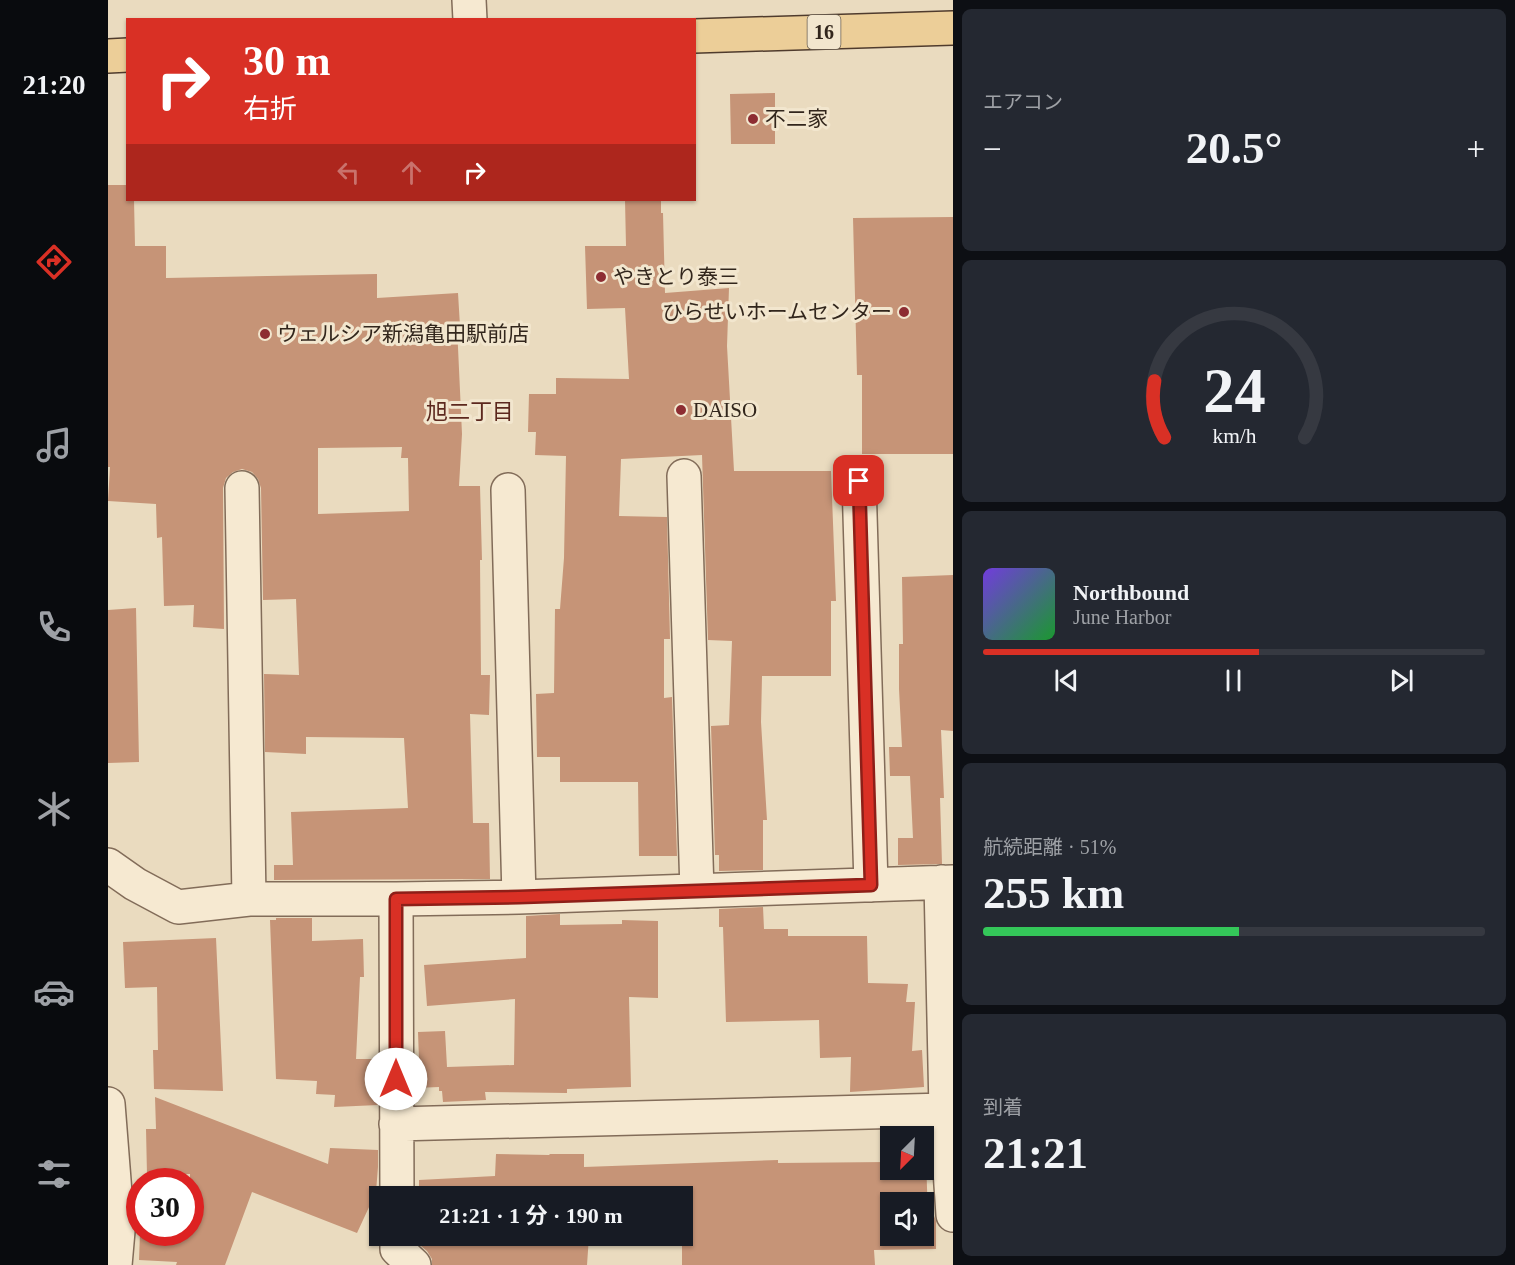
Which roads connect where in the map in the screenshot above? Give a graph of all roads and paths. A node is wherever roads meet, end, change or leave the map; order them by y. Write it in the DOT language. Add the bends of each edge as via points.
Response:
graph roads {
  1 [pos="469,0"];
  2 [pos="470,18"];
  3 [pos="952,28"];
  4 [pos="696,36"];
  5 [pos="126,55"];
  6 [pos="108,56"];
  7 [pos="684,476"];
  8 [pos="859,481"];
  9 [pos="242,488"];
  10 [pos="508,490"];
  11 [pos="108,865"];
  12 [pos="947,882"];
  13 [pos="871,885"];
  14 [pos="698,891"];
  15 [pos="519,897"];
  16 [pos="249,899"];
  17 [pos="396,899"];
  18 [pos="108,1104"];
  19 [pos="946,1110"];
  20 [pos="396,1124"];
  21 [pos="397,1186"];
  22 [pos="952,1215"];
  23 [pos="397,1246"];
  24 [pos="116,1265"];
  25 [pos="414,1265"];
  1 -- 2 [label="street"];
  3 -- 4 [label="main road, 16"];
  5 -- 6 [label="main road"];
  7 -- 14 [label="street"];
  8 -- 13 [label="street"];
  9 -- 16 [label="street"];
  10 -- 15 [label="street"];
  11 -- 16 [label="street" via="178,907"];
  12 -- 13 [label="street"];
  12 -- 19 [label="street"];
  13 -- 14 [label="street"];
  14 -- 15 [label="street"];
  15 -- 17 [label="street"];
  16 -- 17 [label="street"];
  17 -- 20 [label="street"];
  18 -- 24 [label="street" via="118,1231"];
  19 -- 20 [label="street"];
  19 -- 22 [label="street"];
  20 -- 21 [label="street"];
  23 -- 25 [label="street"];
}
